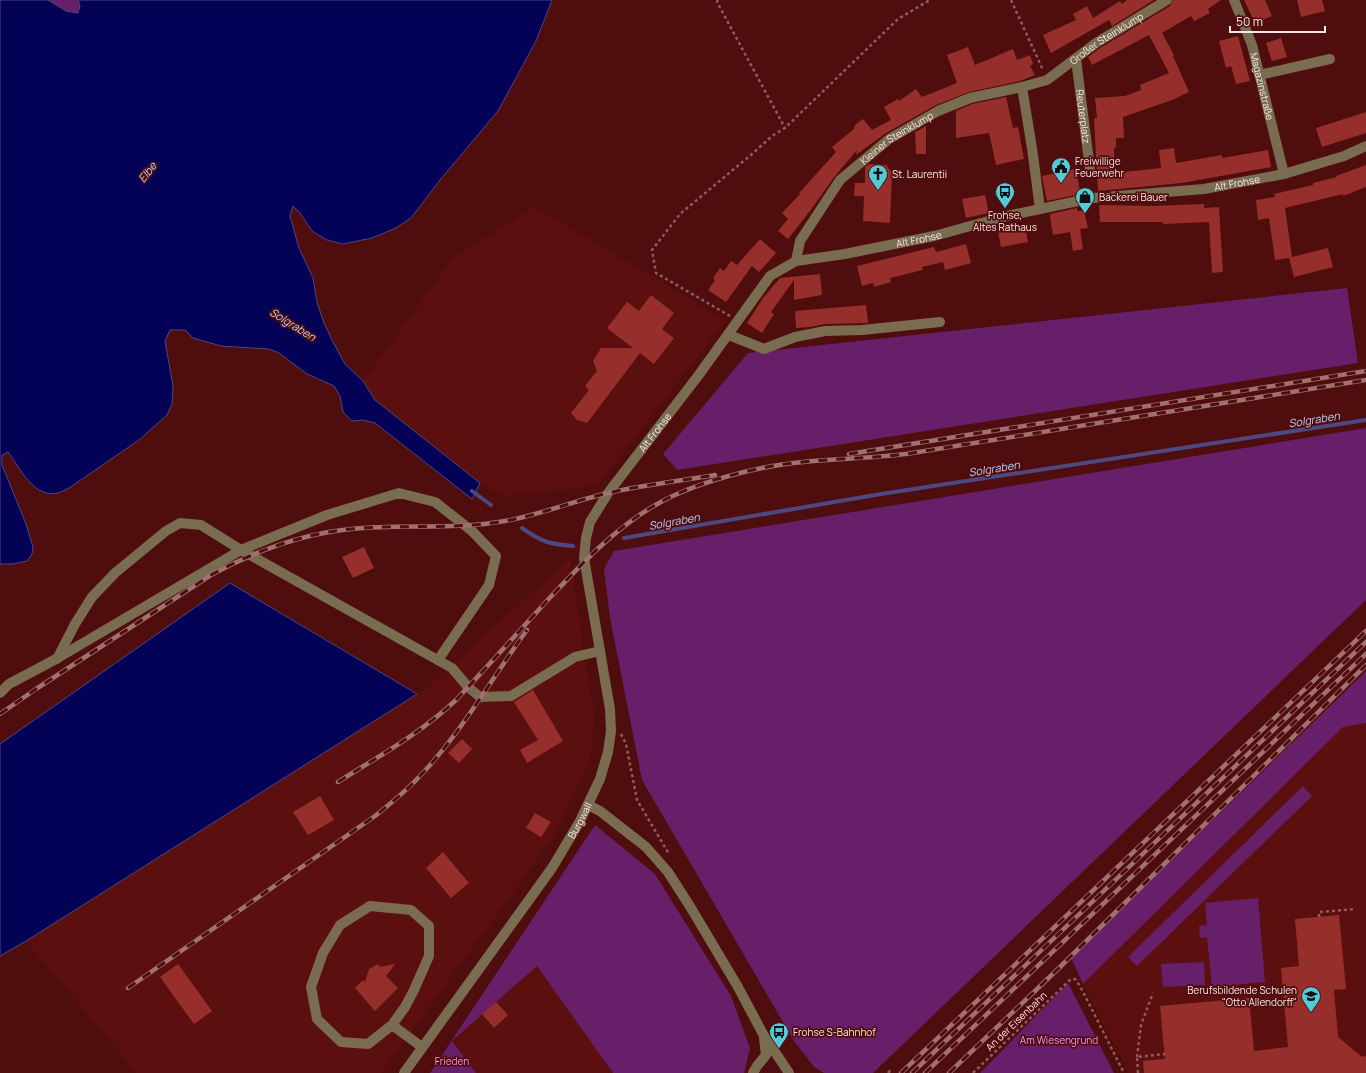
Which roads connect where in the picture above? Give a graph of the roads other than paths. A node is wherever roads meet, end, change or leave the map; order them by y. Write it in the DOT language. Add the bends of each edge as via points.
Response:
graph roads {
  1 [pos="1167,0"];
  2 [pos="1234,0"];
  3 [pos="1076,59"];
  4 [pos="1330,59"];
  5 [pos="1259,75"];
  6 [pos="1047,80"];
  7 [pos="1022,87"];
  8 [pos="1366,146"];
  9 [pos="1090,169"];
  10 [pos="1284,174"];
  11 [pos="1040,209"];
  12 [pos="796,261"];
  13 [pos="940,322"];
  14 [pos="729,335"];
  15 [pos="590,522"];
  16 [pos="241,550"];
  17 [pos="600,651"];
  18 [pos="56,659"];
  19 [pos="438,660"];
  20 [pos="0,693"];
  21 [pos="588,805"];
  22 [pos="392,1024"];
  23 [pos="763,1034"];
  24 [pos="422,1047"];
  25 [pos="404,1073"];
  26 [pos="753,1073"];
  27 [pos="789,1073"];
  1 -- 3 [label="street, Großer Steinklump" via="1096,43"];
  2 -- 5 [label="street, Magazinstraße" via="1252,45"];
  3 -- 6 [label="street, Großer Steinklump"];
  3 -- 9 [label="street, Reuterplatz"];
  4 -- 5 [label="street"];
  5 -- 10 [label="street, Magazinstraße"];
  6 -- 7 [label="street, Kleiner Steinklump"];
  7 -- 11 [label="street"];
  7 -- 12 [label="street, Kleiner Steinklump" via="970,98 938,111 889,139 840,180 800,240"];
  8 -- 10 [label="street, Alt Frohse" via="1344,156"];
  10 -- 11 [label="street, Alt Frohse" via="1204,189 1092,198"];
  11 -- 12 [label="street, Alt Frohse" via="934,236"];
  12 -- 14 [label="street, Alt Frohse" via="770,276"];
  13 -- 14 [label="street" via="825,331 795,337 764,349"];
  14 -- 15 [label="street, Alt Frohse" via="608,493"];
  15 -- 17 [label="street, Burgwall" via="584,558"];
  16 -- 18 [label="street"];
  16 -- 18 [label="street" via="201,525 180,523 166,530 115,572 92,597"];
  16 -- 19 [label="street"];
  16 -- 19 [label="street" via="327,515 399,493 435,502 472,531 496,556 489,585"];
  17 -- 19 [label="street" via="574,657 511,696 480,696 468,687 452,668"];
  17 -- 21 [label="street, Burgwall" via="610,709 610,732 608,752 600,779"];
  18 -- 20 [label="street" via="9,684"];
  21 -- 23 [label="street" via="600,811 646,847 668,872 738,987"];
  21 -- 24 [label="street, Burgwall" via="552,868"];
  22 -- 22 [label="street" via="368,1044 341,1042 317,1019 311,987 323,953 340,925 370,906 411,910 429,926 429,956 411,996"];
  22 -- 24 [label="street"];
  23 -- 26 [label="street" via="766,1055"];
  23 -- 27 [label="street"];
  24 -- 25 [label="street, Burgwall"];
}
